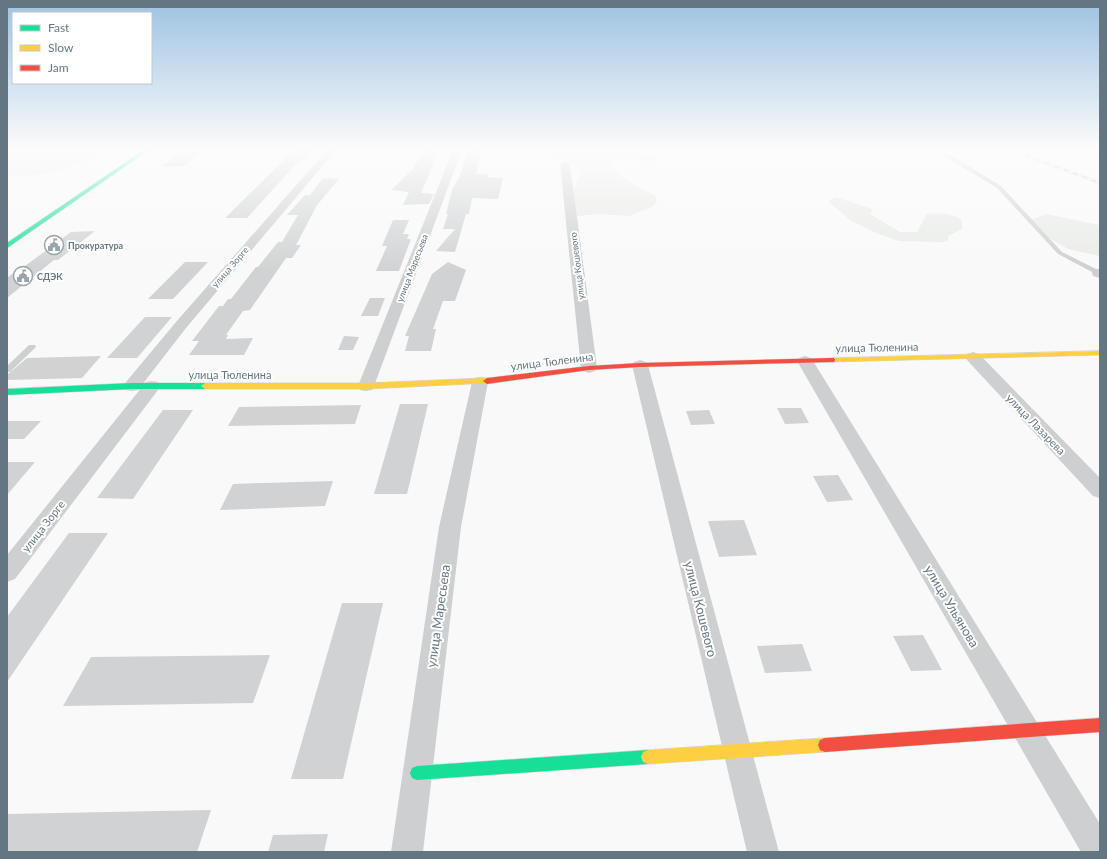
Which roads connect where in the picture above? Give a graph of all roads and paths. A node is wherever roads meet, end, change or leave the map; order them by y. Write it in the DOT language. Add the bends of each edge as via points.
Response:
graph roads {
  1 [pos="89,190"];
  2 [pos="297,190"];
  3 [pos="442,190"];
  4 [pos="568,190"];
  5 [pos="1002,190"];
  6 [pos="7,246"];
  7 [pos="1099,274"];
  8 [pos="32,347"];
  9 [pos="1100,353"];
  10 [pos="973,357"];
  11 [pos="805,361"];
  12 [pos="640,365"];
  13 [pos="589,368"];
  14 [pos="7,370"];
  15 [pos="480,382"];
  16 [pos="132,386"];
  17 [pos="152,386"];
  18 [pos="366,386"];
  19 [pos="7,392"];
  20 [pos="1100,491"];
  21 [pos="7,572"];
  22 [pos="1100,724"];
  23 [pos="1027,731"];
  24 [pos="737,751"];
  25 [pos="417,773"];
  26 [pos="407,852"];
  27 [pos="763,852"];
  28 [pos="1099,852"];
  1 -- 6 [label="main road"];
  2 -- 16 [label="street, улица Зорге" via="180,325"];
  3 -- 18 [label="street, улица Маресьева"];
  4 -- 13 [label="street, улица Кошевого"];
  5 -- 7 [label="lane" via="1060,253"];
  8 -- 14 [label="lane"];
  9 -- 10 [label="main road, улица Тюленина"];
  10 -- 11 [label="main road, улица Тюленина"];
  10 -- 20 [label="street, улица Лазарева"];
  11 -- 12 [label="main road, улица Тюленина"];
  11 -- 23 [label="street, улица Ульянова"];
  12 -- 13 [label="main road, улица Тюленина"];
  12 -- 24 [label="street, улица Кошевого"];
  13 -- 15 [label="main road, улица Тюленина"];
  15 -- 18 [label="main road, улица Тюленина"];
  15 -- 25 [label="street, улица Маресьева" via="450,527"];
  16 -- 17 [label="main road, улица Тюленина"];
  16 -- 19 [label="main road, улица Тюленина"];
  17 -- 18 [label="main road, улица Тюленина"];
  17 -- 21 [label="street, улица Зорге"];
  22 -- 23 [label="main road"];
  23 -- 24 [label="main road"];
  23 -- 28 [label="street, улица Ульянова"];
  24 -- 25 [label="main road"];
  24 -- 27 [label="street, улица Кошевого"];
  25 -- 26 [label="street, улица Маресьева"];
}
